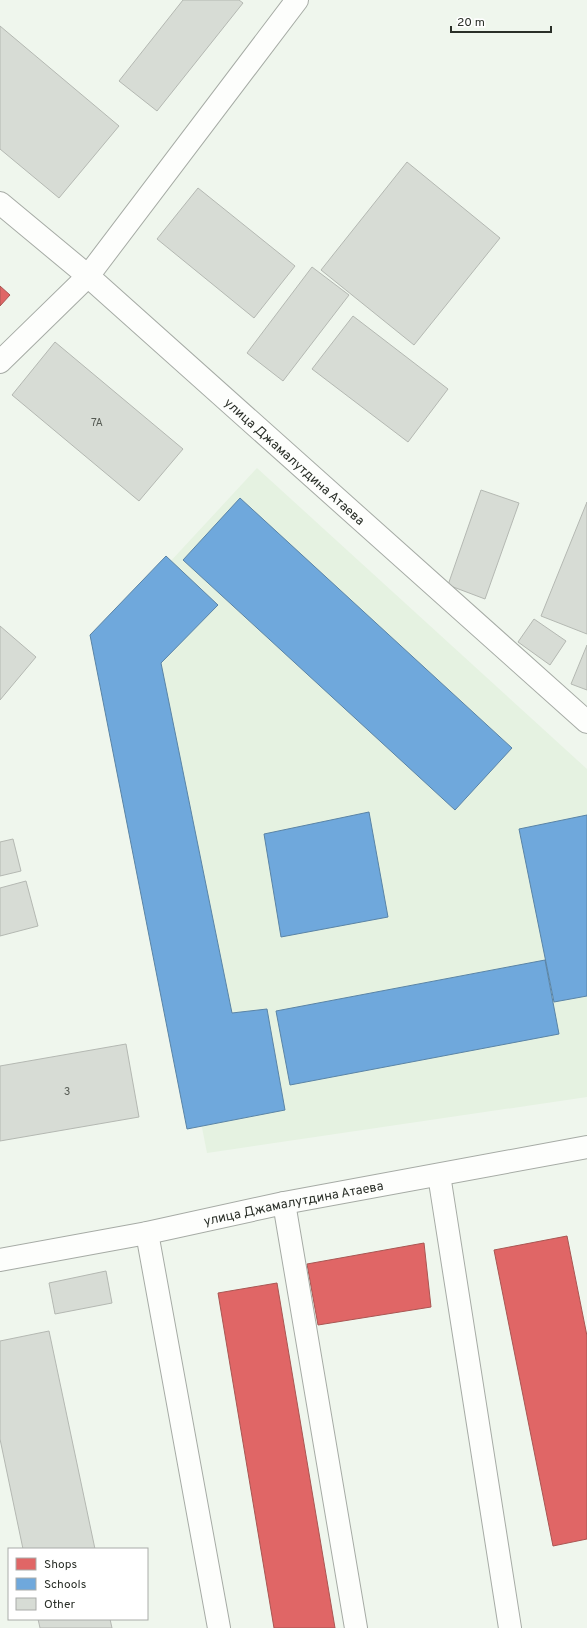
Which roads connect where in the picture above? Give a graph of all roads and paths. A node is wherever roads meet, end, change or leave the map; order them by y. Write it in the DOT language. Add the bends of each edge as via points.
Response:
graph roads {
  1 [pos="297,0"];
  2 [pos="0,203"];
  3 [pos="88,276"];
  4 [pos="0,362"];
  5 [pos="587,722"];
  6 [pos="587,1147"];
  7 [pos="439,1175"];
  8 [pos="284,1203"];
  9 [pos="147,1233"];
  10 [pos="0,1260"];
  11 [pos="219,1628"];
  12 [pos="356,1628"];
  13 [pos="510,1628"];
  1 -- 3 [label="street"];
  2 -- 3 [label="street, улица Джамалутдина Атаева"];
  3 -- 4 [label="street"];
  3 -- 5 [label="street, улица Джамалутдина Атаева"];
  6 -- 7 [label="street, улица Джамалутдина Атаева"];
  7 -- 8 [label="street, улица Джамалутдина Атаева"];
  7 -- 13 [label="street"];
  8 -- 9 [label="street, улица Джамалутдина Атаева"];
  8 -- 12 [label="street"];
  9 -- 10 [label="street, улица Джамалутдина Атаева"];
  9 -- 11 [label="street"];
}
